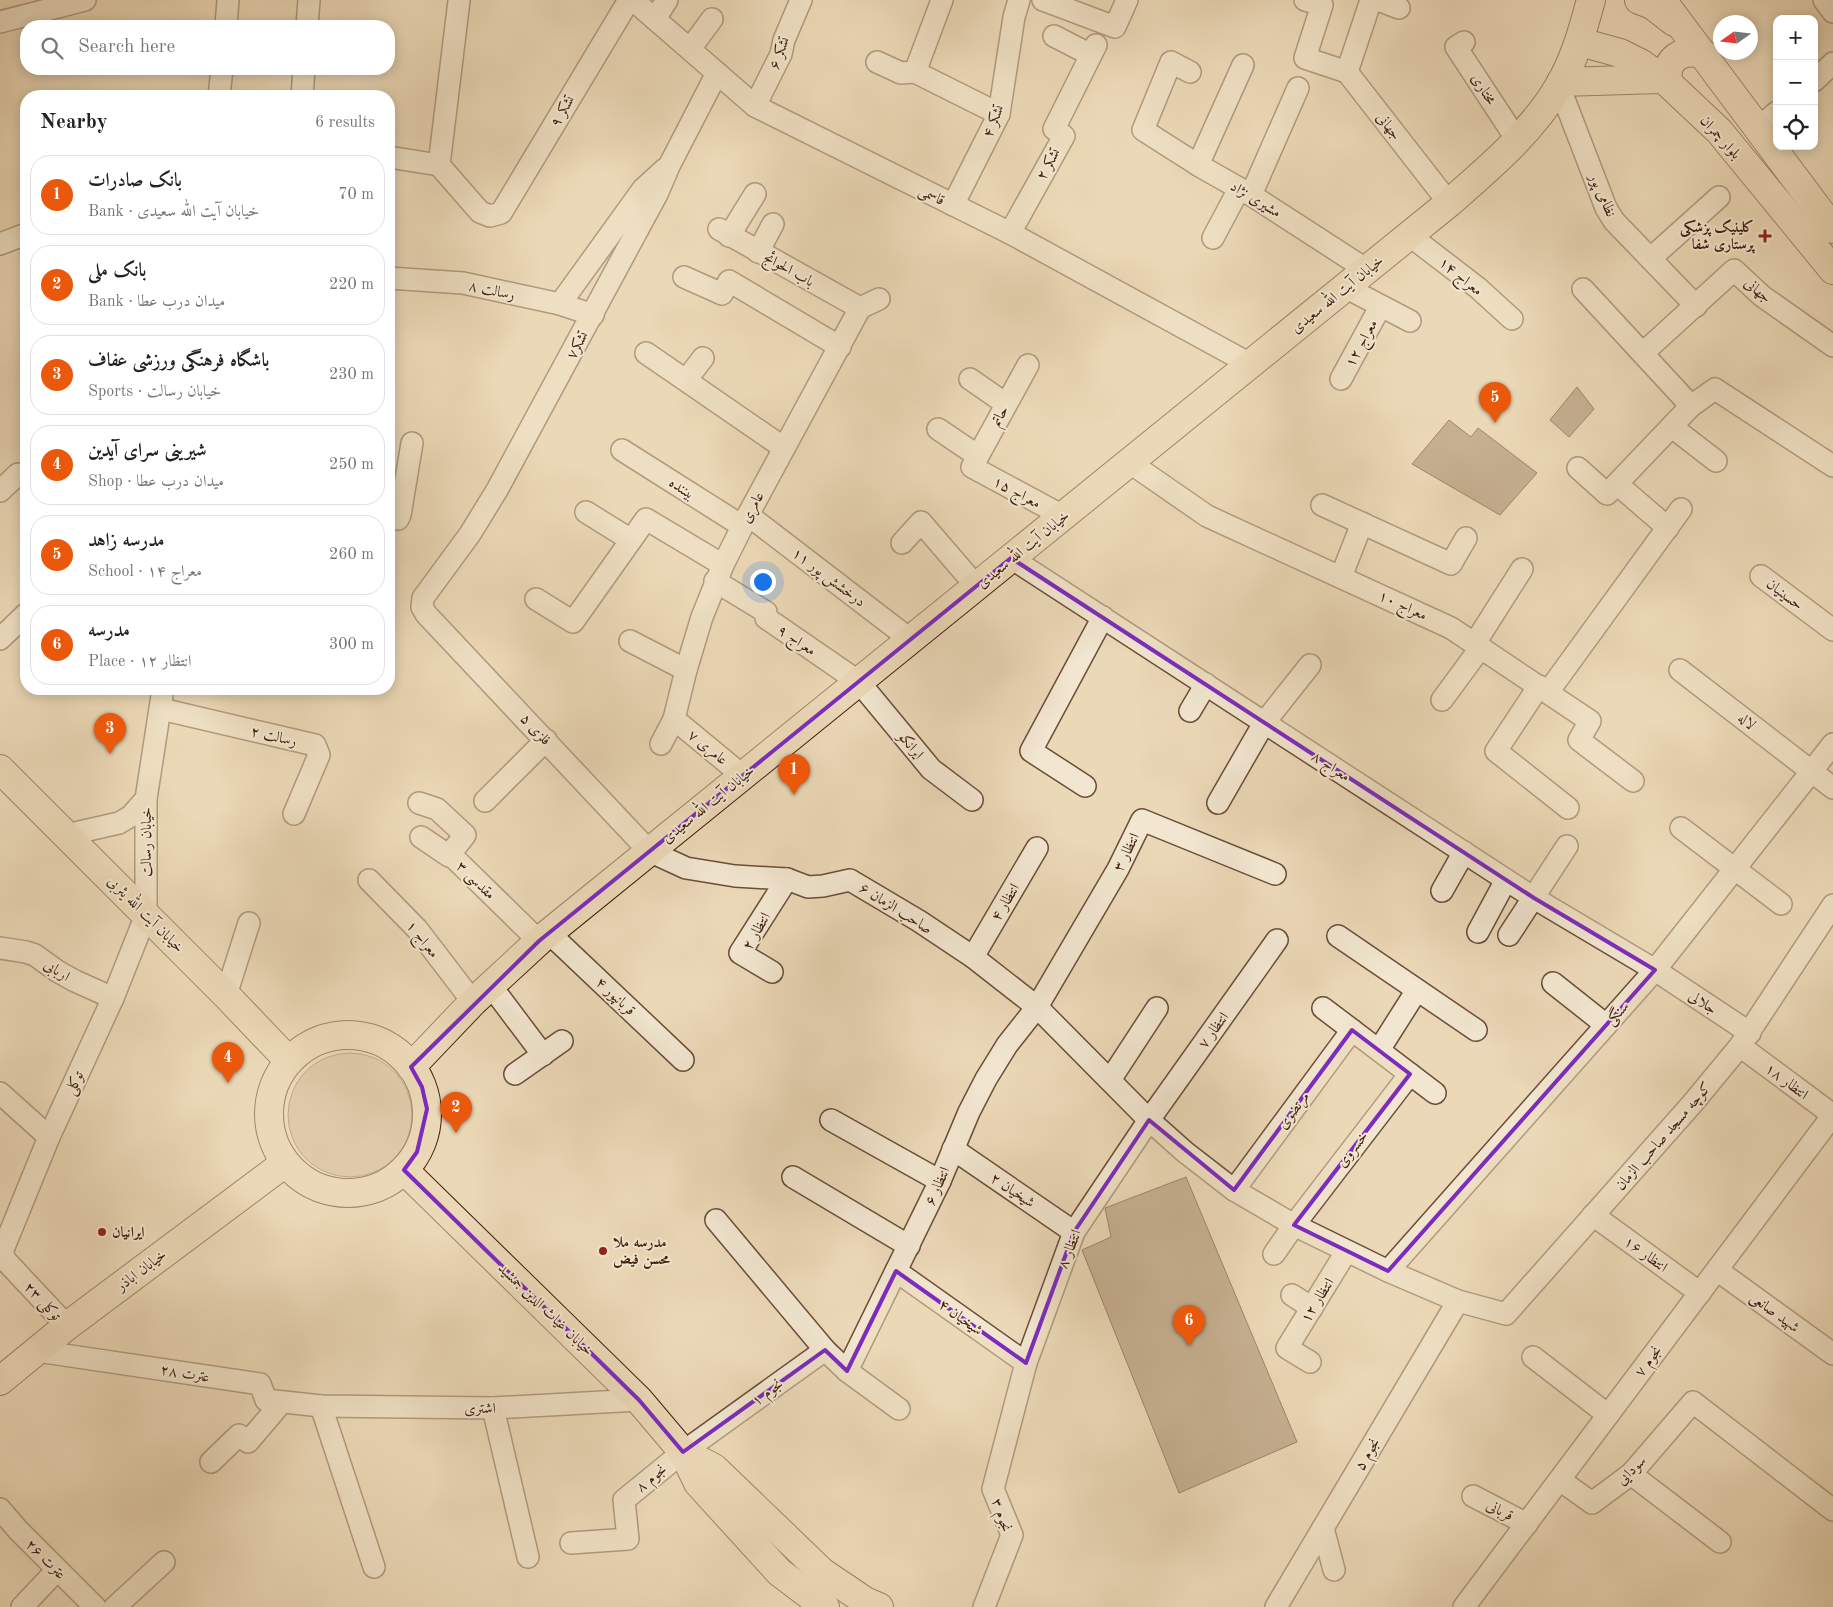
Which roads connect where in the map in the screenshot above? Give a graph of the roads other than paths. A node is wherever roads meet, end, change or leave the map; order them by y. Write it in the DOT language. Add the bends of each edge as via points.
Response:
graph roads {
  1 [pos="86,0"];
  2 [pos="228,0"];
  3 [pos="309,0"];
  4 [pos="629,0"];
  5 [pos="633,0"];
  6 [pos="666,0"];
  7 [pos="801,0"];
  8 [pos="942,0"];
  9 [pos="1020,0"];
  10 [pos="1043,0"];
  11 [pos="1127,0"];
  12 [pos="1305,0"];
  13 [pos="1371,0"];
  14 [pos="1378,0"];
  15 [pos="1592,0"];
  16 [pos="1639,0"];
  17 [pos="1662,0"];
  18 [pos="1824,0"];
  19 [pos="459,1"];
  20 [pos="1399,8"];
  21 [pos="1833,12"];
  22 [pos="655,19"];
  23 [pos="712,19"];
  24 [pos="226,20"];
  25 [pos="307,20"];
  26 [pos="0,22"];
  27 [pos="1054,36"];
  28 [pos="1464,42"];
  29 [pos="1580,42"];
  30 [pos="1697,44"];
  31 [pos="690,49"];
  32 [pos="877,62"];
  33 [pos="1833,63"];
  34 [pos="1243,65"];
  35 [pos="915,72"];
  36 [pos="1190,72"];
  37 [pos="1347,72"];
  38 [pos="717,73"];
  39 [pos="221,75"];
  40 [pos="304,75"];
  41 [pos="1818,77"];
  42 [pos="1665,81"];
  43 [pos="1560,84"];
  44 [pos="1298,88"];
  45 [pos="220,90"];
  46 [pos="302,90"];
  47 [pos="755,106"];
  48 [pos="999,114"];
  49 [pos="1767,120"];
  50 [pos="1517,140"];
  51 [pos="395,158"];
  52 [pos="439,165"];
  53 [pos="1198,165"];
  54 [pos="669,166"];
  55 [pos="1245,192"];
  56 [pos="755,194"];
  57 [pos="1719,198"];
  58 [pos="1449,203"];
  59 [pos="953,206"];
  60 [pos="773,224"];
  61 [pos="1833,229"];
  62 [pos="1010,233"];
  63 [pos="1409,235"];
  64 [pos="20,236"];
  65 [pos="1213,238"];
  66 [pos="0,244"];
  67 [pos="758,252"];
  68 [pos="1651,258"];
  69 [pos="1367,270"];
  70 [pos="1833,270"];
  71 [pos="684,276"];
  72 [pos="395,278"];
  73 [pos="1345,287"];
  74 [pos="1583,289"];
  75 [pos="560,304"];
  76 [pos="869,304"];
  77 [pos="1696,306"];
  78 [pos="1380,307"];
  79 [pos="593,315"];
  80 [pos="1512,319"];
  81 [pos="1410,321"];
  82 [pos="1833,346"];
  83 [pos="840,348"];
  84 [pos="646,353"];
  85 [pos="1643,353"];
  86 [pos="703,358"];
  87 [pos="1250,364"];
  88 [pos="1028,365"];
  89 [pos="970,379"];
  90 [pos="1341,379"];
  91 [pos="686,380"];
  92 [pos="1006,404"];
  93 [pos="1691,406"];
  94 [pos="1672,427"];
  95 [pos="938,430"];
  96 [pos="412,443"];
  97 [pos="784,448"];
  98 [pos="622,450"];
  99 [pos="1716,461"];
  100 [pos="975,462"];
  101 [pos="1129,462"];
  102 [pos="1833,466"];
  103 [pos="1578,468"];
  104 [pos="18,474"];
  105 [pos="1617,484"];
  106 [pos="0,490"];
  107 [pos="1322,505"];
  108 [pos="1681,509"];
  109 [pos="586,512"];
  110 [pos="1063,516"];
  111 [pos="395,519"];
  112 [pos="745,521"];
  113 [pos="1362,522"];
  114 [pos="1668,528"];
  115 [pos="1466,538"];
  116 [pos="631,540"];
  117 [pos="902,543"];
  118 [pos="1011,558"];
  119 [pos="1522,568"];
  120 [pos="719,573"];
  121 [pos="1761,576"];
  122 [pos="1341,577"];
  123 [pos="976,586"];
  124 [pos="536,599"];
  125 [pos="422,607"];
  126 [pos="1103,618"];
  127 [pos="20,620"];
  128 [pos="1833,630"];
  129 [pos="0,639"];
  130 [pos="911,640"];
  131 [pos="630,641"];
  132 [pos="1478,645"];
  133 [pos="1310,665"];
  134 [pos="686,670"];
  135 [pos="1680,670"];
  136 [pos="859,682"];
  137 [pos="1206,684"];
  138 [pos="1543,689"];
  139 [pos="162,699"];
  140 [pos="1442,700"];
  141 [pos="1190,711"];
  142 [pos="674,719"];
  143 [pos="1264,723"];
  144 [pos="546,740"];
  145 [pos="661,744"];
  146 [pos="1833,744"];
  147 [pos="0,769"];
  148 [pos="1813,772"];
  149 [pos="743,776"];
  150 [pos="1633,781"];
  151 [pos="1085,786"];
  152 [pos="1833,788"];
  153 [pos="146,799"];
  154 [pos="972,800"];
  155 [pos="486,801"];
  156 [pos="419,803"];
  157 [pos="1218,803"];
  158 [pos="1568,808"];
  159 [pos="294,814"];
  160 [pos="1681,828"];
  161 [pos="66,835"];
  162 [pos="421,837"];
  163 [pos="1567,846"];
  164 [pos="1037,848"];
  165 [pos="649,852"];
  166 [pos="1464,852"];
  167 [pos="450,854"];
  168 [pos="1734,869"];
  169 [pos="1275,874"];
  170 [pos="787,879"];
  171 [pos="369,880"];
  172 [pos="1506,880"];
  173 [pos="1442,891"];
  174 [pos="1534,898"];
  175 [pos="1781,904"];
  176 [pos="1833,905"];
  177 [pos="146,915"];
  178 [pos="248,923"];
  179 [pos="1478,932"];
  180 [pos="1338,936"];
  181 [pos="1509,936"];
  182 [pos="544,937"];
  183 [pos="1277,940"];
  184 [pos="0,948"];
  185 [pos="973,957"];
  186 [pos="1655,970"];
  187 [pos="772,972"];
  188 [pos="1553,982"];
  189 [pos="1417,990"];
  190 [pos="226,994"];
  191 [pos="482,994"];
  192 [pos="113,998"];
  193 [pos="1037,1007"];
  194 [pos="1157,1008"];
  195 [pos="1323,1008"];
  196 [pos="1606,1025"];
  197 [pos="1352,1030"];
  198 [pos="1476,1030"];
  199 [pos="1745,1040"];
  200 [pos="562,1042"];
  201 [pos="1379,1050"];
  202 [pos="543,1054"];
  203 [pos="683,1060"];
  204 [pos="289,1061"];
  205 [pos="411,1067"];
  206 [pos="515,1074"];
  207 [pos="1410,1074"];
  208 [pos="1110,1080"];
  209 [pos="0,1093"];
  210 [pos="1435,1093"];
  211 [pos="1833,1115"];
  212 [pos="831,1120"];
  213 [pos="1149,1120"];
  214 [pos="49,1137"];
  215 [pos="953,1149"];
  216 [pos="285,1162"];
  217 [pos="404,1170"];
  218 [pos="793,1177"];
  219 [pos="940,1181"];
  220 [pos="1234,1190"];
  221 [pos="1593,1215"];
  222 [pos="716,1220"];
  223 [pos="1294,1225"];
  224 [pos="1074,1232"];
  225 [pos="909,1246"];
  226 [pos="2,1252"];
  227 [pos="1346,1252"];
  228 [pos="1274,1254"];
  229 [pos="1717,1270"];
  230 [pos="896,1271"];
  231 [pos="1388,1272"];
  232 [pos="1700,1293"];
  233 [pos="1292,1295"];
  234 [pos="1458,1301"];
  235 [pos="1312,1308"];
  236 [pos="67,1326"];
  237 [pos="825,1350"];
  238 [pos="37,1351"];
  239 [pos="1833,1354"];
  240 [pos="1533,1356"];
  241 [pos="1310,1362"];
  242 [pos="1026,1363"];
  243 [pos="847,1371"];
  244 [pos="0,1381"];
  245 [pos="639,1400"];
  246 [pos="282,1402"];
  247 [pos="321,1406"];
  248 [pos="493,1408"];
  249 [pos="899,1409"];
  250 [pos="1608,1415"];
  251 [pos="683,1452"];
  252 [pos="212,1462"];
  253 [pos="1631,1474"];
  254 [pos="1560,1480"];
  255 [pos="1473,1496"];
  256 [pos="0,1509"];
  257 [pos="1833,1510"];
  258 [pos="1526,1524"];
  259 [pos="1323,1528"];
  260 [pos="1720,1542"];
  261 [pos="571,1543"];
  262 [pos="528,1557"];
  263 [pos="164,1562"];
  264 [pos="374,1567"];
  265 [pos="57,1570"];
  266 [pos="1334,1570"];
  267 [pos="821,1596"];
  268 [pos="22,1607"];
  269 [pos="95,1607"];
  270 [pos="115,1607"];
  271 [pos="879,1607"];
  272 [pos="984,1607"];
  273 [pos="1276,1607"];
  274 [pos="1464,1607"];
  1 -- 26 [label="street"];
  2 -- 24 [label="street"];
  3 -- 25 [label="street"];
  4 -- 52 [label="street, تشکر ۹" via="501,214 490,216 480,212"];
  5 -- 22 [label="street, قاسمی"];
  6 -- 22 [label="street"];
  7 -- 47 [label="street, تشکر ۶" via="781,54"];
  8 -- 35 [label="street"];
  9 -- 48 [label="street, تشکر ۴" via="1014,17"];
  10 -- 11 [label="street" via="1115,27"];
  12 -- 37 [label="street" via="1322,5 1305,58"];
  13 -- 37 [label="street"];
  14 -- 20 [label="street"];
  15 -- 29 [label="main road, خیابان آیت الله سعیدی"];
  16 -- 30 [label="main road" via="1652,5"];
  17 -- 30 [label="main road"];
  18 -- 21 [label="street"];
  19 -- 52 [label="street"];
  22 -- 31 [label="street, قاسمی"];
  23 -- 31 [label="street"];
  27 -- 62 [label="street, تشکر ۲" via="1094,50 1054,129 1064,136"];
  28 -- 50 [label="street, مختاری" via="1456,47"];
  29 -- 42 [label="main road, بلوار چمران" via="1620,53"];
  29 -- 43 [label="main road, خیابان آیت الله سعیدی"];
  30 -- 42 [label="main road" via="1675,58"];
  30 -- 49 [label="main road"];
  31 -- 38 [label="street, قاسمی"];
  32 -- 35 [label="street" via="901,73"];
  33 -- 41 [label="street"];
  34 -- 53 [label="street"];
  35 -- 48 [label="street"];
  36 -- 53 [label="street, مشیری نژاد" via="1171,62 1143,130"];
  37 -- 58 [label="street, جهانی"];
  38 -- 47 [label="street, قاسمی"];
  38 -- 54 [label="street, تشکر۷"];
  39 -- 45 [label="street"];
  40 -- 46 [label="street"];
  42 -- 43 [label="main road"];
  42 -- 70 [label="main road, بلوار چمران" via="1719,131"];
  43 -- 50 [label="main road, خیابان آیت الله سعیدی"];
  43 -- 68 [label="street, نظامی پور" via="1606,208 1614,221"];
  44 -- 55 [label="street"];
  47 -- 59 [label="street, قاسمی"];
  48 -- 59 [label="street, تشکر ۴"];
  49 -- 61 [label="main road"];
  50 -- 58 [label="main road, خیابان آیت الله سعیدی"];
  51 -- 52 [label="street"];
  53 -- 55 [label="street, مشیری نژاد"];
  54 -- 75 [label="street" via="643,189"];
  54 -- 79 [label="street, تشکر۷"];
  55 -- 65 [label="street"];
  55 -- 69 [label="street, مشیری نژاد"];
  56 -- 67 [label="street, باب الحوائج" via="724,233"];
  57 -- 68 [label="street"];
  58 -- 63 [label="main road, خیابان آیت الله سعیدی"];
  59 -- 62 [label="street, قاسمی"];
  60 -- 67 [label="street"];
  62 -- 87 [label="street, قاسمی"];
  63 -- 69 [label="main road, خیابان آیت الله سعیدی"];
  63 -- 80 [label="street, معراج ۱۴" via="1478,288"];
  64 -- 66 [label="street"];
  67 -- 76 [label="street, باب الحوائج"];
  68 -- 77 [label="street, نظامی پور"];
  69 -- 73 [label="main road, خیابان آیت الله سعیدی"];
  71 -- 83 [label="street" via="722,294 729,281"];
  72 -- 75 [label="street, رسالت ۸" via="463,284"];
  73 -- 78 [label="street, معراج ۱۲"];
  73 -- 87 [label="main road, خیابان آیت الله سعیدی"];
  74 -- 85 [label="street"];
  75 -- 79 [label="street, رسالت ۸"];
  76 -- 83 [label="street, عامری"];
  77 -- 82 [label="street, جهانی" via="1734,270 1762,296"];
  77 -- 85 [label="street, جهانی"];
  78 -- 81 [label="street, معراج ۱۲"];
  78 -- 90 [label="street, معراج ۱۲"];
  79 -- 125 [label="street, تشکر۷" via="497,490 470,534 423,598"];
  83 -- 97 [label="street, عامری"];
  84 -- 91 [label="street"];
  85 -- 93 [label="street"];
  86 -- 91 [label="street"];
  87 -- 101 [label="main road, خیابان آیت الله سعیدی"];
  88 -- 92 [label="street, حاتم"];
  89 -- 92 [label="street"];
  91 -- 97 [label="street"];
  92 -- 100 [label="street, حاتم"];
  93 -- 94 [label="street"];
  93 -- 102 [label="street" via="1715,389"];
  94 -- 99 [label="street"];
  94 -- 105 [label="street"];
  95 -- 100 [label="street, معراج ۱۵"];
  96 -- 111 [label="street" via="400,515"];
  97 -- 112 [label="street, عامری"];
  98 -- 112 [label="street, بیننده"];
  100 -- 110 [label="street, معراج ۱۵"];
  101 -- 110 [label="main road, خیابان آیت الله سعیدی"];
  101 -- 122 [label="street, معراج ۱۰" via="1207,516"];
  103 -- 105 [label="street" via="1607,494"];
  104 -- 106 [label="street"];
  105 -- 114 [label="street"];
  107 -- 113 [label="street"];
  108 -- 114 [label="street"];
  109 -- 116 [label="street"];
  110 -- 118 [label="main road, خیابان آیت الله سعیدی"];
  112 -- 120 [label="street, عامری"];
  112 -- 130 [label="street, درخشش پور ۱۱"];
  113 -- 115 [label="street" via="1451,564"];
  113 -- 122 [label="street"];
  114 -- 138 [label="street"];
  116 -- 120 [label="street" via="646,519"];
  116 -- 124 [label="street" via="573,622"];
  117 -- 123 [label="street" via="921,522"];
  118 -- 123 [label="main road, خیابان آیت الله سعیدی"];
  118 -- 126 [label="street, معراج ۸"];
  119 -- 132 [label="street"];
  120 -- 134 [label="street, عامری"];
  120 -- 136 [label="street, معراج ۹" via="766,612 766,618"];
  121 -- 128 [label="street, حسینیان"];
  122 -- 132 [label="street, معراج ۱۰" via="1430,618"];
  123 -- 130 [label="main road, خیابان آیت الله سعیدی"];
  125 -- 144 [label="street, فلزی ۵"];
  126 -- 137 [label="street, معراج ۸"];
  126 -- 151 [label="street" via="1031,751"];
  127 -- 129 [label="street"];
  130 -- 136 [label="main road, خیابان آیت الله سعیدی"];
  131 -- 134 [label="street"];
  132 -- 138 [label="street, معراج ۱۰"];
  132 -- 140 [label="street"];
  133 -- 143 [label="street"];
  134 -- 142 [label="street, عامری"];
  135 -- 148 [label="street, لاله"];
  136 -- 149 [label="main road, خیابان آیت الله سعیدی"];
  136 -- 154 [label="street, ایرانکو" via="931,769"];
  137 -- 141 [label="street"];
  137 -- 143 [label="street, معراج ۸"];
  138 -- 150 [label="street, معراج ۱۰" via="1590,721 1579,740"];
  138 -- 158 [label="street" via="1496,751"];
  139 -- 153 [label="street, خیابان رسالت"];
  139 -- 159 [label="street, رسالت ۲" via="315,745 319,755"];
  142 -- 145 [label="street, عامری"];
  142 -- 149 [label="street, عامری ۷"];
  143 -- 157 [label="street"];
  143 -- 166 [label="street, معراج ۸"];
  144 -- 155 [label="street"];
  144 -- 165 [label="street, فلزی ۵"];
  146 -- 148 [label="street, سنگی"];
  147 -- 161 [label="main road, خیابان آیت الله یثربی"];
  148 -- 152 [label="street, لاله"];
  148 -- 168 [label="street, سنگی"];
  149 -- 165 [label="main road, خیابان آیت الله سعیدی"];
  153 -- 161 [label="street, خیابان رسالت" via="131,816 119,823"];
  153 -- 177 [label="street, خیابان رسالت"];
  156 -- 167 [label="street, مقدسی ۳" via="436,809 465,835"];
  160 -- 168 [label="street"];
  161 -- 177 [label="main road, خیابان آیت الله یثربی"];
  162 -- 167 [label="street"];
  163 -- 174 [label="street"];
  164 -- 185 [label="street, انتظار ۴"];
  165 -- 170 [label="street, صاحب الزمان ۶" via="686,868 735,876"];
  165 -- 182 [label="main road, خیابان آیت الله سعیدی"];
  166 -- 172 [label="street, معراج ۸"];
  166 -- 173 [label="street"];
  167 -- 182 [label="street, مقدسی ۳"];
  168 -- 175 [label="street"];
  168 -- 186 [label="street, سنگی"];
  169 -- 193 [label="street, انتظار ۳" via="1142,820 1118,869"];
  170 -- 185 [label="street, صاحب الزمان ۶" via="808,886 850,880"];
  170 -- 187 [label="street, انتظار ۲" via="740,953"];
  171 -- 191 [label="street, معراج ۱"];
  172 -- 174 [label="street, معراج ۸"];
  172 -- 179 [label="street"];
  174 -- 181 [label="street"];
  174 -- 186 [label="street, معراج ۸"];
  176 -- 199 [label="street, کوچه مسجد صاحب الزمان"];
  177 -- 190 [label="main road, خیابان آیت الله یثربی"];
  177 -- 192 [label="street, توکلی"];
  178 -- 190 [label="street"];
  180 -- 189 [label="street"];
  182 -- 191 [label="main road, خیابان آیت الله سعیدی"];
  182 -- 203 [label="street, قربانپور ۴"];
  183 -- 213 [label="street, انتظار ۷"];
  184 -- 192 [label="street, اربابی" via="35,955 75,981"];
  185 -- 193 [label="street, صاحب الزمان ۶"];
  186 -- 196 [label="street, سنگی"];
  186 -- 199 [label="street, جلالی"];
  188 -- 196 [label="street"];
  189 -- 198 [label="street"];
  189 -- 201 [label="street"];
  190 -- 204 [label="main road, خیابان آیت الله یثربی"];
  191 -- 202 [label="street, معراج ۱"];
  191 -- 205 [label="main road, خیابان آیت الله سعیدی"];
  192 -- 214 [label="street, توکلی"];
  193 -- 208 [label="street, صاحب الزمان ۶"];
  193 -- 215 [label="street, انتظار ۶" via="1007,1045 986,1079"];
  194 -- 208 [label="street"];
  195 -- 197 [label="street"];
  196 -- 231 [label="street, سنگی"];
  197 -- 201 [label="street"];
  197 -- 220 [label="street, مرتضوی"];
  199 -- 211 [label="street, انتظار ۱۸"];
  199 -- 221 [label="street, کوچه مسجد صاحب الزمان"];
  200 -- 202 [label="street"];
  201 -- 207 [label="street"];
  202 -- 206 [label="street"];
  204 -- 205 [label="main road" via="307,1046 328,1037 351,1035 374,1040 394,1050"];
  204 -- 216 [label="main road" via="277,1079 270,1100 269,1122 274,1143"];
  205 -- 217 [label="main road" via="422,1087 427,1108 425,1131 417,1152"];
  207 -- 210 [label="street"];
  207 -- 223 [label="street, خسروی"];
  208 -- 213 [label="street, صاحب الزمان ۶"];
  209 -- 214 [label="street"];
  211 -- 229 [label="street, نجوم ۷"];
  212 -- 219 [label="street"];
  213 -- 220 [label="street, صاحب الزمان ۶"];
  213 -- 224 [label="street, انتظار ۸"];
  214 -- 226 [label="street, توکلی"];
  215 -- 219 [label="street, انتظار ۶"];
  215 -- 224 [label="street, شیخیان ۲"];
  216 -- 217 [label="main road" via="301,1178 321,1189 343,1194 365,1192 386,1184"];
  216 -- 236 [label="main road, خیابان اباذر"];
  217 -- 245 [label="main road, خیابان غیاث الدین جمشید"];
  218 -- 225 [label="street"];
  219 -- 225 [label="street, انتظار ۶"];
  220 -- 223 [label="street, صاحب الزمان ۶"];
  221 -- 232 [label="street, انتظار ۱۶"];
  221 -- 234 [label="street, کوچه مسجد صاحب الزمان" via="1506,1314"];
  222 -- 237 [label="street"];
  223 -- 227 [label="street, صاحب الزمان ۶"];
  223 -- 228 [label="street, خسروی"];
  224 -- 242 [label="street, انتظار ۸"];
  225 -- 230 [label="street, انتظار ۶"];
  226 -- 236 [label="street, توکلی ۲۳" via="6,1261"];
  227 -- 231 [label="street, صاحب الزمان ۶"];
  227 -- 235 [label="street, انتظار ۱۲"];
  229 -- 232 [label="street, نجوم ۷"];
  229 -- 239 [label="street, شهید صانعی"];
  230 -- 242 [label="street, شیخیان ۴"];
  230 -- 243 [label="street, انتظار ۶"];
  231 -- 234 [label="street, صاحب الزمان ۶"];
  232 -- 250 [label="street, نجوم ۷"];
  233 -- 235 [label="street"];
  234 -- 259 [label="street, نجوم ۵"];
  235 -- 241 [label="street, انتظار ۱۲" via="1287,1348"];
  236 -- 238 [label="main road, خیابان اباذر"];
  237 -- 243 [label="street"];
  237 -- 251 [label="street, نجوم ۱"];
  238 -- 244 [label="main road, خیابان اباذر"];
  238 -- 246 [label="street, عترت ۲۸" via="260,1384 266,1400"];
  240 -- 250 [label="street"];
  242 -- 272 [label="street, نجوم ۳" via="993,1490 1012,1535"];
  243 -- 249 [label="street"];
  245 -- 248 [label="street, اشتری"];
  245 -- 251 [label="main road, خیابان غیاث الدین جمشید"];
  246 -- 247 [label="street, عترت ۲۸"];
  246 -- 252 [label="street" via="248,1442 239,1435"];
  247 -- 248 [label="street, اشتری"];
  247 -- 264 [label="street"];
  248 -- 262 [label="street"];
  250 -- 254 [label="street, نجوم ۷"];
  251 -- 261 [label="street, نجوم ۸" via="624,1500 628,1539"];
  251 -- 267 [label="main road, خیابان غیاث الدین جمشید" via="698,1482 779,1572"];
  253 -- 254 [label="street, سودایی" via="1592,1503"];
  253 -- 257 [label="street, سودایی" via="1693,1402"];
  253 -- 260 [label="street"];
  254 -- 258 [label="street, نجوم ۷"];
  255 -- 258 [label="street, قربانی"];
  256 -- 265 [label="street, عترت ۲۶"];
  258 -- 274 [label="street, نجوم ۷"];
  259 -- 266 [label="street"];
  259 -- 273 [label="street, نجوم ۵"];
  263 -- 270 [label="street"];
  265 -- 268 [label="street"];
  265 -- 269 [label="street, عترت ۲۶"];
  267 -- 271 [label="main road, خیابان غیاث الدین جمشید" via="865,1601"];
}
